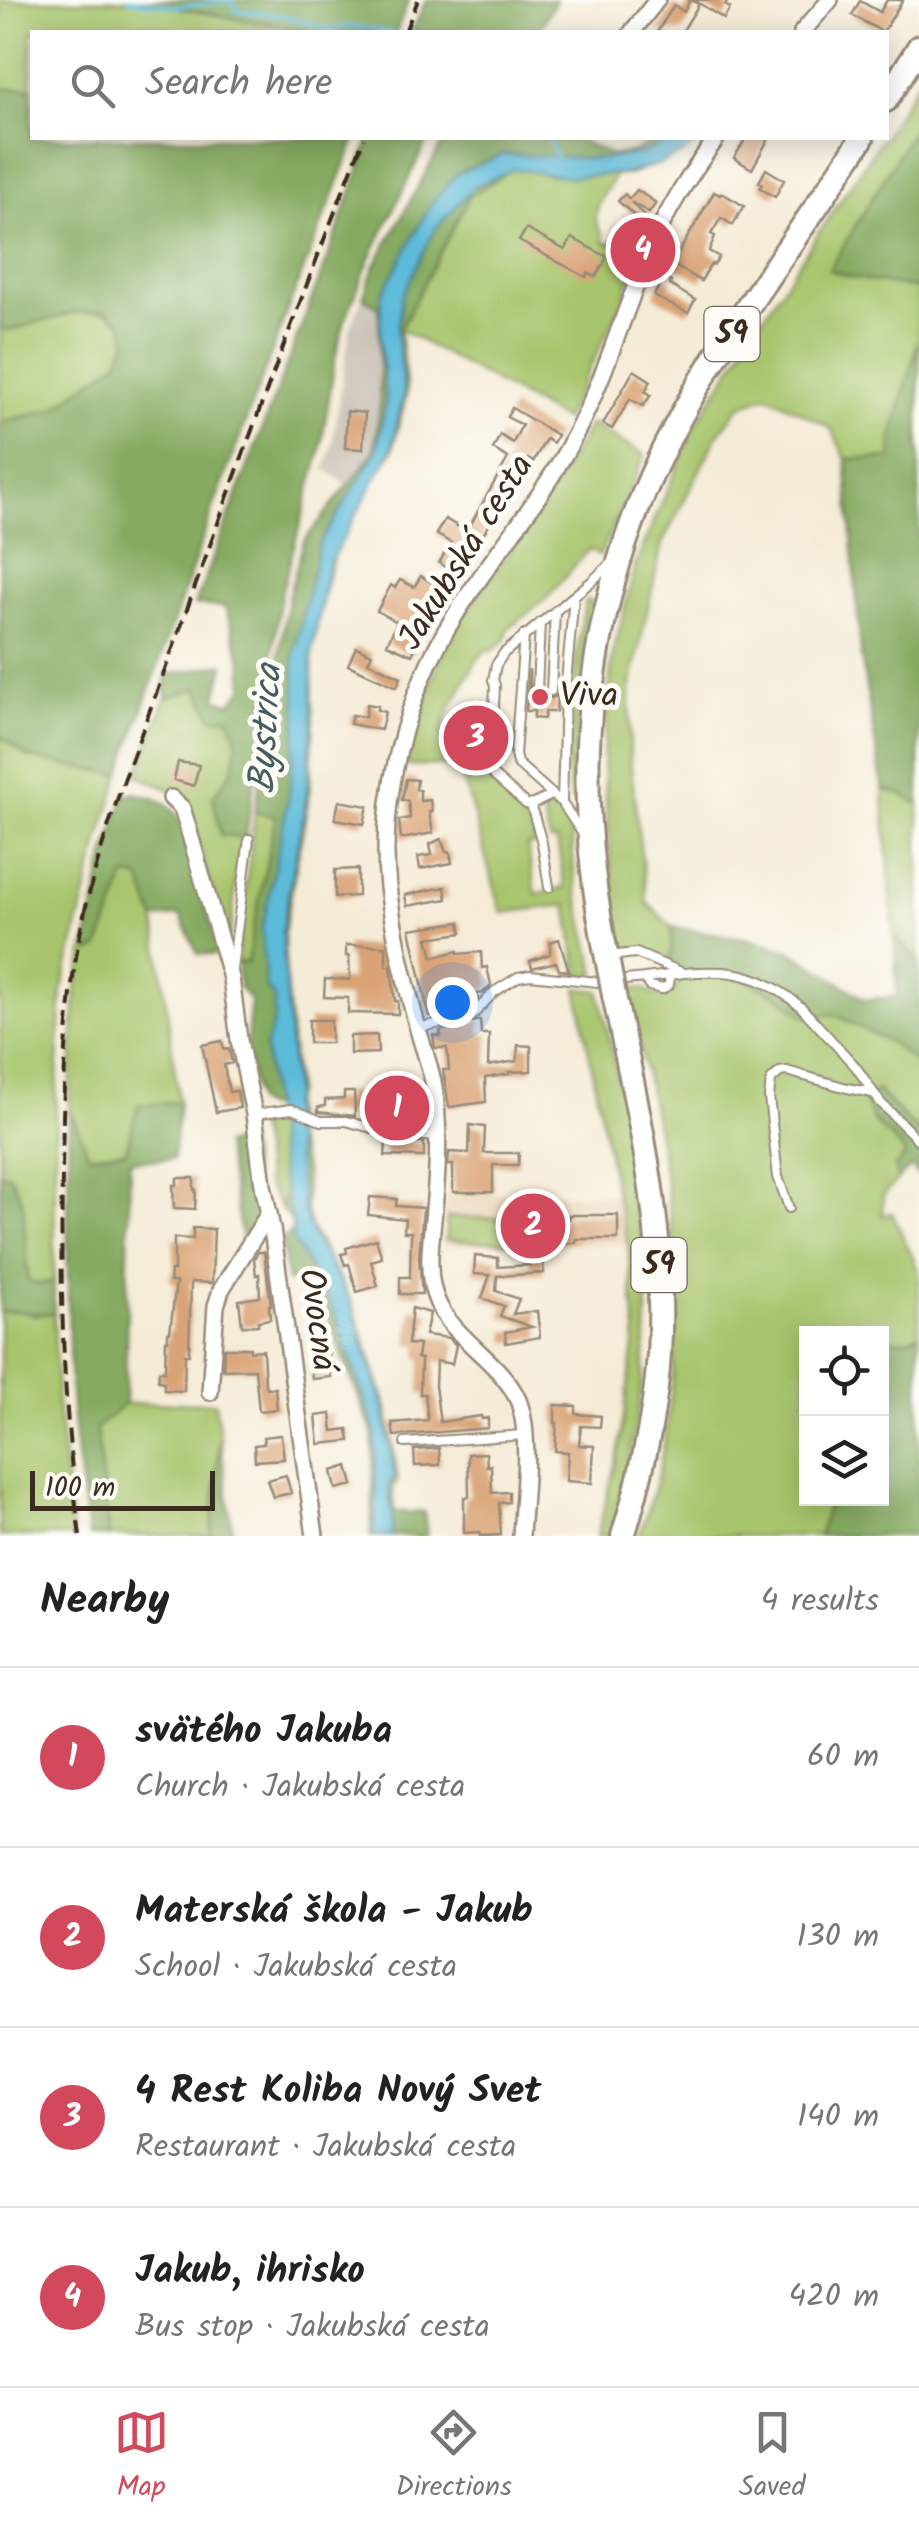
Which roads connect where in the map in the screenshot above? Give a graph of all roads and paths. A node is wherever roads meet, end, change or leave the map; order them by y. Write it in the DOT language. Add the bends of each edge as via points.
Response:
graph roads {
  1 [pos="657,0"];
  2 [pos="830,0"];
  3 [pos="634,30"];
  4 [pos="804,30"];
  5 [pos="919,46"];
  6 [pos="889,95"];
  7 [pos="716,140"];
  8 [pos="861,140"];
  9 [pos="621,552"];
  10 [pos="574,596"];
  11 [pos="555,611"];
  12 [pos="540,623"];
  13 [pos="524,635"];
  14 [pos="520,689"];
  15 [pos="537,690"];
  16 [pos="552,691"];
  17 [pos="565,692"];
  18 [pos="552,795"];
  19 [pos="171,798"];
  20 [pos="562,803"];
  21 [pos="531,804"];
  22 [pos="248,839"];
  23 [pos="590,847"];
  24 [pos="549,887"];
  25 [pos="681,972"];
  26 [pos="610,975"];
  27 [pos="231,978"];
  28 [pos="418,1028"];
  29 [pos="873,1093"];
  30 [pos="254,1114"];
  31 [pos="438,1136"];
  32 [pos="919,1140"];
  33 [pos="789,1208"];
  34 [pos="269,1214"];
  35 [pos="210,1392"];
  36 [pos="525,1435"];
  37 [pos="405,1443"];
  38 [pos="315,1536"];
  39 [pos="521,1536"];
  40 [pos="623,1536"];
  1 -- 3 [label="street"];
  2 -- 4 [label="street"];
  5 -- 6 [label="main road"];
  7 -- 28 [label="street, Jakubská cesta" via="661,228 575,436 455,615 412,706 389,804 386,857 396,941"];
  8 -- 9 [label="main road, 59" via="697,388"];
  9 -- 10 [label="lane"];
  9 -- 23 [label="main road, 59" via="591,686"];
  10 -- 11 [label="lane"];
  10 -- 17 [label="lane"];
  11 -- 12 [label="lane"];
  11 -- 16 [label="lane"];
  12 -- 13 [label="lane"];
  12 -- 15 [label="lane"];
  13 -- 14 [label="lane"];
  13 -- 21 [label="lane" via="495,670 491,768 520,801"];
  14 -- 15 [label="lane"];
  14 -- 18 [label="lane" via="517,763"];
  15 -- 16 [label="lane"];
  16 -- 17 [label="lane"];
  17 -- 20 [label="lane"];
  18 -- 20 [label="lane"];
  18 -- 21 [label="lane"];
  19 -- 27 [label="street, Ovocná" via="182,808"];
  20 -- 23 [label="lane"];
  21 -- 24 [label="lane"];
  22 -- 27 [label="lane"];
  23 -- 26 [label="main road, 59"];
  25 -- 26 [label="lane"];
  25 -- 26 [label="lane" via="636,953"];
  25 -- 29 [label="lane" via="738,972 791,998"];
  26 -- 28 [label="lane" via="518,977 472,1016"];
  26 -- 40 [label="main road, 59" via="651,1183 660,1281 656,1387"];
  27 -- 30 [label="street, Ovocná"];
  28 -- 31 [label="street, Jakubská cesta"];
  29 -- 32 [label="lane"];
  29 -- 33 [label="lane" via="787,1072 771,1080 778,1176"];
  30 -- 31 [label="lane" via="292,1109 321,1121"];
  30 -- 34 [label="street, Ovocná"];
  31 -- 36 [label="street, Jakubská cesta" via="430,1260 435,1298 514,1391"];
  34 -- 35 [label="street" via="221,1290"];
  34 -- 38 [label="street, Ovocná"];
  36 -- 37 [label="lane"];
  36 -- 39 [label="street, Jakubská cesta"];
}
